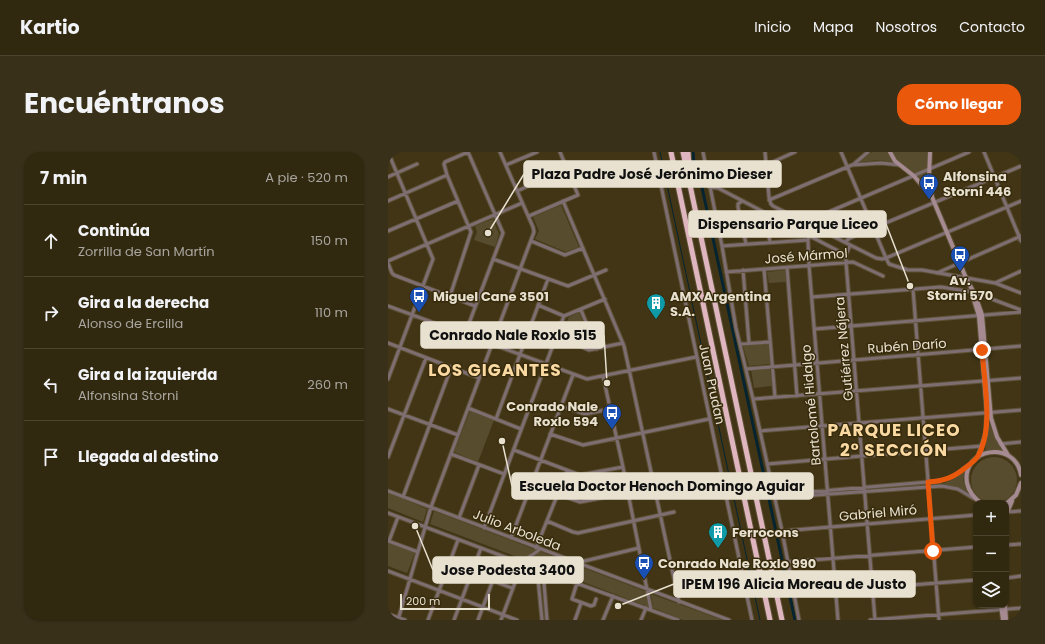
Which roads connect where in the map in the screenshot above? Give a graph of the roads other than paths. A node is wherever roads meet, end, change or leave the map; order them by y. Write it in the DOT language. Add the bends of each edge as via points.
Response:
graph roads {
  1 [pos="388,152"];
  2 [pos="468,152"];
  3 [pos="500,152"];
  4 [pos="537,152"];
  5 [pos="560,152"];
  6 [pos="654,152"];
  7 [pos="668,152"];
  8 [pos="671,152"];
  9 [pos="683,152"];
  10 [pos="688,152"];
  11 [pos="703,152"];
  12 [pos="765,152"];
  13 [pos="795,152"];
  14 [pos="841,152"];
  15 [pos="868,152"];
  16 [pos="890,152"];
  17 [pos="930,152"];
  18 [pos="969,152"];
  19 [pos="984,152"];
  20 [pos="417,164"];
  21 [pos="766,164"];
  22 [pos="506,165"];
  23 [pos="852,165"];
  24 [pos="900,165"];
  25 [pos="1021,166"];
  26 [pos="847,167"];
  27 [pos="567,169"];
  28 [pos="929,169"];
  29 [pos="675,171"];
  30 [pos="397,173"];
  31 [pos="447,175"];
  32 [pos="914,176"];
  33 [pos="388,177"];
  34 [pos="994,177"];
  35 [pos="690,187"];
  36 [pos="709,187"];
  37 [pos="517,190"];
  38 [pos="406,193"];
  39 [pos="932,197"];
  40 [pos="860,198"];
  41 [pos="769,200"];
  42 [pos="388,201"];
  43 [pos="458,201"];
  44 [pos="563,201"];
  45 [pos="742,201"];
  46 [pos="1021,201"];
  47 [pos="522,203"];
  48 [pos="934,203"];
  49 [pos="1007,207"];
  50 [pos="765,213"];
  51 [pos="495,215"];
  52 [pos="528,216"];
  53 [pos="416,218"];
  54 [pos="805,222"];
  55 [pos="469,226"];
  56 [pos="873,228"];
  57 [pos="388,231"];
  58 [pos="947,233"];
  59 [pos="1020,236"];
  60 [pos="809,238"];
  61 [pos="531,241"];
  62 [pos="1021,241"];
  63 [pos="770,242"];
  64 [pos="845,242"];
  65 [pos="428,244"];
  66 [pos="746,244"];
  67 [pos="850,245"];
  68 [pos="722,246"];
  69 [pos="583,248"];
  70 [pos="846,255"];
  71 [pos="886,258"];
  72 [pos="493,259"];
  73 [pos="388,262"];
  74 [pos="846,262"];
  75 [pos="960,263"];
  76 [pos="809,266"];
  77 [pos="787,267"];
  78 [pos="521,269"];
  79 [pos="764,269"];
  80 [pos="606,270"];
  81 [pos="743,270"];
  82 [pos="1021,271"];
  83 [pos="726,272"];
  84 [pos="936,273"];
  85 [pos="594,275"];
  86 [pos="883,276"];
  87 [pos="966,278"];
  88 [pos="548,279"];
  89 [pos="995,283"];
  90 [pos="424,286"];
  91 [pos="913,289"];
  92 [pos="973,292"];
  93 [pos="1021,293"];
  94 [pos="849,294"];
  95 [pos="450,296"];
  96 [pos="812,297"];
  97 [pos="605,299"];
  98 [pos="538,305"];
  99 [pos="388,306"];
  100 [pos="475,306"];
  101 [pos="581,310"];
  102 [pos="1021,311"];
  103 [pos="413,315"];
  104 [pos="980,315"];
  105 [pos="564,316"];
  106 [pos="915,322"];
  107 [pos="852,326"];
  108 [pos="814,329"];
  109 [pos="465,334"];
  110 [pos="556,336"];
  111 [pos="623,342"];
  112 [pos="770,342"];
  113 [pos="388,343"];
  114 [pos="749,343"];
  115 [pos="492,344"];
  116 [pos="740,344"];
  117 [pos="1021,346"];
  118 [pos="401,347"];
  119 [pos="597,349"];
  120 [pos="983,350"];
  121 [pos="520,355"];
  122 [pos="918,355"];
  123 [pos="696,357"];
  124 [pos="426,358"];
  125 [pos="855,360"];
  126 [pos="818,362"];
  127 [pos="546,364"];
  128 [pos="795,364"];
  129 [pos="772,365"];
  130 [pos="451,368"];
  131 [pos="746,368"];
  132 [pos="630,370"];
  133 [pos="573,375"];
  134 [pos="603,376"];
  135 [pos="479,378"];
  136 [pos="1021,378"];
  137 [pos="388,379"];
  138 [pos="986,381"];
  139 [pos="920,386"];
  140 [pos="858,391"];
  141 [pos="820,394"];
  142 [pos="797,396"];
  143 [pos="775,397"];
  144 [pos="753,399"];
  145 [pos="561,406"];
  146 [pos="468,408"];
  147 [pos="388,409"];
  148 [pos="610,409"];
  149 [pos="1021,410"];
  150 [pos="988,413"];
  151 [pos="404,415"];
  152 [pos="923,418"];
  153 [pos="496,419"];
  154 [pos="709,419"];
  155 [pos="860,424"];
  156 [pos="430,425"];
  157 [pos="823,426"];
  158 [pos="521,429"];
  159 [pos="760,431"];
  160 [pos="644,432"];
  161 [pos="550,434"];
  162 [pos="458,435"];
  163 [pos="616,438"];
  164 [pos="1021,442"];
  165 [pos="1000,444"];
  166 [pos="982,446"];
  167 [pos="514,450"];
  168 [pos="925,450"];
  169 [pos="451,454"];
  170 [pos="1008,455"];
  171 [pos="863,456"];
  172 [pos="388,457"];
  173 [pos="978,457"];
  174 [pos="825,459"];
  175 [pos="540,460"];
  176 [pos="973,462"];
  177 [pos="1016,463"];
  178 [pos="767,464"];
  179 [pos="479,465"];
  180 [pos="623,466"];
  181 [pos="1021,466"];
  182 [pos="567,470"];
  183 [pos="504,474"];
  184 [pos="1021,475"];
  185 [pos="928,482"];
  186 [pos="1021,483"];
  187 [pos="928,487"];
  188 [pos="865,489"];
  189 [pos="388,491"];
  190 [pos="828,492"];
  191 [pos="1021,492"];
  192 [pos="628,493"];
  193 [pos="557,494"];
  194 [pos="1016,495"];
  195 [pos="403,496"];
  196 [pos="774,496"];
  197 [pos="975,499"];
  198 [pos="1012,500"];
  199 [pos="1009,502"];
  200 [pos="431,507"];
  201 [pos="1009,508"];
  202 [pos="1021,511"];
  203 [pos="674,512"];
  204 [pos="388,513"];
  205 [pos="1009,514"];
  206 [pos="661,515"];
  207 [pos="973,515"];
  208 [pos="398,517"];
  209 [pos="459,518"];
  210 [pos="931,519"];
  211 [pos="634,520"];
  212 [pos="547,521"];
  213 [pos="867,524"];
  214 [pos="425,527"];
  215 [pos="830,527"];
  216 [pos="484,528"];
  217 [pos="782,531"];
  218 [pos="511,538"];
  219 [pos="458,540"];
  220 [pos="388,541"];
  221 [pos="1021,544"];
  222 [pos="1009,545"];
  223 [pos="973,547"];
  224 [pos="481,548"];
  225 [pos="538,548"];
  226 [pos="639,548"];
  227 [pos="933,551"];
  228 [pos="418,552"];
  229 [pos="502,556"];
  230 [pos="870,556"];
  231 [pos="833,559"];
  232 [pos="788,562"];
  233 [pos="576,563"];
  234 [pos="521,564"];
  235 [pos="537,569"];
  236 [pos="388,571"];
  237 [pos="543,571"];
  238 [pos="472,573"];
  239 [pos="1021,576"];
  240 [pos="1009,578"];
  241 [pos="410,579"];
  242 [pos="973,580"];
  243 [pos="493,581"];
  244 [pos="577,583"];
  245 [pos="936,583"];
  246 [pos="512,588"];
  247 [pos="873,588"];
  248 [pos="648,590"];
  249 [pos="439,591"];
  250 [pos="836,591"];
  251 [pos="794,594"];
  252 [pos="613,596"];
  253 [pos="462,599"];
  254 [pos="596,599"];
  255 [pos="679,602"];
  256 [pos="581,604"];
  257 [pos="483,607"];
  258 [pos="1009,607"];
  259 [pos="646,608"];
  260 [pos="995,608"];
  261 [pos="1004,608"];
  262 [pos="1004,608"];
  263 [pos="1021,608"];
  264 [pos="651,610"];
  265 [pos="388,614"];
  266 [pos="503,614"];
  267 [pos="938,614"];
  268 [pos="398,619"];
  269 [pos="405,620"];
  270 [pos="428,620"];
  271 [pos="454,620"];
  272 [pos="478,620"];
  273 [pos="501,620"];
  274 [pos="517,620"];
  275 [pos="542,620"];
  276 [pos="547,620"];
  277 [pos="575,620"];
  278 [pos="603,620"];
  279 [pos="641,620"];
  280 [pos="678,620"];
  281 [pos="729,620"];
  282 [pos="752,620"];
  283 [pos="770,620"];
  284 [pos="782,620"];
  285 [pos="799,620"];
  286 [pos="838,620"];
  287 [pos="870,620"];
  288 [pos="875,620"];
  289 [pos="939,620"];
  290 [pos="1003,620"];
  291 [pos="1006,620"];
  1 -- 30 [label="street"];
  2 -- 31 [label="street" via="445,162"];
  2 -- 51 [label="street"];
  3 -- 22 [label="street"];
  4 -- 22 [label="street"];
  5 -- 27 [label="street"];
  6 -- 123 [label="street, Juan Prudan"];
  7 -- 29 [label="highway"];
  8 -- 29 [label="highway"];
  9 -- 35 [label="highway"];
  10 -- 35 [label="highway"];
  11 -- 36 [label="street"];
  12 -- 21 [label="street"];
  13 -- 21 [label="street"];
  14 -- 26 [label="street"];
  15 -- 23 [label="street"];
  16 -- 24 [label="street"];
  17 -- 28 [label="street"];
  18 -- 28 [label="street"];
  19 -- 34 [label="street"];
  20 -- 30 [label="street"];
  21 -- 41 [label="street"];
  22 -- 37 [label="street"];
  23 -- 24 [label="street"];
  23 -- 26 [label="street"];
  24 -- 32 [label="street"];
  25 -- 34 [label="street"];
  26 -- 40 [label="street"];
  26 -- 41 [label="street"];
  27 -- 37 [label="street"];
  27 -- 44 [label="street" via="578,195"];
  28 -- 32 [label="street"];
  28 -- 39 [label="street"];
  29 -- 283 [label="highway"];
  30 -- 33 [label="street"];
  30 -- 38 [label="street"];
  31 -- 38 [label="street"];
  31 -- 43 [label="street"];
  32 -- 39 [label="street"];
  32 -- 40 [label="street"];
  34 -- 48 [label="street"];
  34 -- 49 [label="street"];
  35 -- 284 [label="highway"];
  36 -- 45 [label="street" via="718,188"];
  36 -- 68 [label="street"];
  37 -- 47 [label="street"];
  38 -- 42 [label="street"];
  38 -- 53 [label="street"];
  39 -- 48 [label="street"];
  40 -- 54 [label="street"];
  40 -- 56 [label="street"];
  41 -- 54 [label="street" via="773,206"];
  43 -- 53 [label="street"];
  43 -- 55 [label="street"];
  44 -- 52 [label="street"];
  44 -- 69 [label="street"];
  45 -- 50 [label="street"];
  45 -- 66 [label="street" via="738,207"];
  46 -- 49 [label="street"];
  47 -- 51 [label="street"];
  47 -- 52 [label="street"];
  48 -- 56 [label="street"];
  48 -- 58 [label="street"];
  49 -- 58 [label="street"];
  49 -- 59 [label="street"];
  50 -- 60 [label="street"];
  50 -- 63 [label="street"];
  51 -- 55 [label="street"];
  51 -- 72 [label="street" via="503,233"];
  52 -- 61 [label="street" via="534,230"];
  53 -- 57 [label="street"];
  53 -- 65 [label="street"];
  54 -- 64 [label="street"];
  55 -- 65 [label="street"];
  55 -- 95 [label="street" via="471,235"];
  56 -- 64 [label="street"];
  56 -- 71 [label="street"];
  58 -- 71 [label="street"];
  58 -- 75 [label="street"];
  59 -- 62 [label="street"];
  59 -- 75 [label="street"];
  60 -- 63 [label="street"];
  60 -- 70 [label="street"];
  60 -- 76 [label="street, Bartolomé Hidalgo"];
  61 -- 69 [label="street" via="565,255"];
  61 -- 78 [label="street"];
  63 -- 66 [label="street"];
  64 -- 67 [label="street"];
  65 -- 73 [label="street"];
  65 -- 90 [label="street" via="433,259"];
  66 -- 68 [label="street"];
  67 -- 70 [label="street, Gutiérrez Nájera"];
  67 -- 71 [label="street" via="876,258"];
  68 -- 83 [label="street"];
  69 -- 85 [label="street"];
  70 -- 74 [label="street, Gutiérrez Nájera"];
  71 -- 84 [label="street" via="889,264 908,270"];
  72 -- 78 [label="street"];
  72 -- 100 [label="street"];
  73 -- 90 [label="street" via="394,275"];
  74 -- 76 [label="street, José Mármol"];
  74 -- 86 [label="street, José Mármol" via="855,262"];
  74 -- 94 [label="street, Gutiérrez Nájera"];
  75 -- 84 [label="street"];
  75 -- 87 [label="street"];
  76 -- 77 [label="street, José Mármol"];
  76 -- 96 [label="street, Bartolomé Hidalgo"];
  77 -- 79 [label="street, José Mármol"];
  77 -- 128 [label="street"];
  78 -- 88 [label="street"];
  78 -- 115 [label="street"];
  79 -- 81 [label="street, José Mármol"];
  79 -- 112 [label="street"];
  80 -- 85 [label="street"];
  81 -- 83 [label="street, José Mármol"];
  81 -- 114 [label="street"];
  82 -- 89 [label="street"];
  83 -- 116 [label="street"];
  84 -- 87 [label="street"];
  85 -- 88 [label="street" via="568,286"];
  85 -- 97 [label="street"];
  87 -- 89 [label="street"];
  87 -- 92 [label="street"];
  88 -- 98 [label="street"];
  89 -- 93 [label="street"];
  90 -- 95 [label="street"];
  90 -- 103 [label="street"];
  91 -- 92 [label="street" via="941,287"];
  91 -- 94 [label="street"];
  91 -- 106 [label="street"];
  92 -- 102 [label="street"];
  92 -- 104 [label="street"];
  94 -- 96 [label="street"];
  94 -- 107 [label="street, Gutiérrez Nájera"];
  95 -- 100 [label="street"];
  96 -- 108 [label="street, Bartolomé Hidalgo"];
  97 -- 101 [label="street"];
  97 -- 111 [label="street"];
  98 -- 105 [label="street"];
  98 -- 121 [label="street"];
  99 -- 103 [label="street"];
  100 -- 109 [label="street"];
  101 -- 105 [label="street"];
  101 -- 119 [label="street"];
  102 -- 104 [label="street"];
  103 -- 109 [label="street"];
  103 -- 118 [label="street"];
  104 -- 106 [label="street"];
  104 -- 120 [label="street"];
  105 -- 110 [label="street"];
  106 -- 107 [label="street"];
  106 -- 122 [label="street"];
  107 -- 108 [label="street"];
  107 -- 125 [label="street, Gutiérrez Nájera"];
  108 -- 126 [label="street, Bartolomé Hidalgo"];
  109 -- 115 [label="street"];
  110 -- 119 [label="street" via="587,350"];
  110 -- 127 [label="street"];
  111 -- 119 [label="street"];
  111 -- 132 [label="street"];
  112 -- 114 [label="street"];
  112 -- 129 [label="street"];
  113 -- 118 [label="street"];
  114 -- 116 [label="street"];
  115 -- 121 [label="street"];
  115 -- 135 [label="street"];
  116 -- 131 [label="street"];
  117 -- 120 [label="street, Rubén Darío"];
  118 -- 124 [label="street"];
  118 -- 137 [label="street"];
  120 -- 122 [label="street, Rubén Darío"];
  120 -- 138 [label="street"];
  121 -- 127 [label="street"];
  121 -- 153 [label="street"];
  122 -- 125 [label="street, Rubén Darío"];
  122 -- 139 [label="street"];
  123 -- 132 [label="street"];
  123 -- 154 [label="street, Juan Prudan"];
  124 -- 130 [label="street"];
  124 -- 151 [label="street"];
  125 -- 126 [label="street, Rubén Darío"];
  125 -- 140 [label="street, Gutiérrez Nájera"];
  126 -- 128 [label="street, Rubén Darío"];
  126 -- 141 [label="street, Bartolomé Hidalgo"];
  127 -- 133 [label="street"];
  127 -- 158 [label="street"];
  128 -- 129 [label="street, Rubén Darío"];
  128 -- 142 [label="street"];
  129 -- 131 [label="street, Rubén Darío"];
  129 -- 143 [label="street"];
  130 -- 135 [label="street"];
  130 -- 156 [label="street"];
  131 -- 144 [label="street"];
  132 -- 134 [label="street"];
  132 -- 160 [label="street"];
  133 -- 134 [label="street" via="589,379"];
  133 -- 145 [label="street"];
  134 -- 148 [label="street"];
  135 -- 146 [label="street"];
  136 -- 138 [label="street"];
  138 -- 139 [label="street"];
  138 -- 150 [label="street"];
  139 -- 140 [label="street"];
  139 -- 152 [label="street"];
  140 -- 141 [label="street"];
  140 -- 155 [label="street, Gutiérrez Nájera"];
  141 -- 142 [label="street"];
  141 -- 157 [label="street, Bartolomé Hidalgo"];
  142 -- 143 [label="street"];
  143 -- 144 [label="street"];
  144 -- 159 [label="street"];
  145 -- 148 [label="street" via="585,414"];
  145 -- 161 [label="street"];
  146 -- 153 [label="street"];
  146 -- 162 [label="street"];
  147 -- 151 [label="street"];
  148 -- 163 [label="street"];
  149 -- 150 [label="street"];
  150 -- 152 [label="street"];
  150 -- 165 [label="street"];
  150 -- 166 [label="street"];
  151 -- 156 [label="street"];
  151 -- 172 [label="street"];
  152 -- 155 [label="street"];
  152 -- 168 [label="street"];
  153 -- 158 [label="street"];
  154 -- 160 [label="street"];
  154 -- 282 [label="street, Juan Prudan"];
  155 -- 157 [label="street"];
  155 -- 171 [label="street, Gutiérrez Nájera"];
  156 -- 162 [label="street"];
  156 -- 195 [label="street"];
  157 -- 159 [label="street"];
  157 -- 174 [label="street, Bartolomé Hidalgo"];
  158 -- 167 [label="street"];
  159 -- 178 [label="street"];
  160 -- 163 [label="street"];
  160 -- 206 [label="street"];
  161 -- 163 [label="street" via="581,445"];
  161 -- 175 [label="street"];
  162 -- 169 [label="street"];
  163 -- 180 [label="street"];
  164 -- 165 [label="street"];
  165 -- 170 [label="street"];
  166 -- 168 [label="street"];
  166 -- 173 [label="street"];
  167 -- 175 [label="street"];
  167 -- 183 [label="street"];
  168 -- 171 [label="street"];
  168 -- 185 [label="street"];
  169 -- 179 [label="street"];
  169 -- 200 [label="street"];
  170 -- 173 [label="street" via="994,452"];
  170 -- 177 [label="street"];
  171 -- 174 [label="street"];
  171 -- 188 [label="street, Gutiérrez Nájera"];
  173 -- 176 [label="street"];
  174 -- 178 [label="street"];
  174 -- 190 [label="street, Bartolomé Hidalgo"];
  175 -- 182 [label="street"];
  175 -- 218 [label="street"];
  176 -- 185 [label="street" via="950,478"];
  176 -- 197 [label="street" via="969,468 967,481"];
  177 -- 181 [label="street"];
  177 -- 184 [label="street"];
  178 -- 196 [label="street"];
  179 -- 183 [label="street"];
  179 -- 209 [label="street"];
  180 -- 182 [label="street" via="582,475"];
  180 -- 192 [label="street"];
  182 -- 193 [label="street"];
  183 -- 216 [label="street"];
  185 -- 187 [label="street"];
  185 -- 188 [label="street"];
  186 -- 194 [label="street"];
  187 -- 188 [label="street"];
  187 -- 197 [label="street" via="953,487"];
  187 -- 210 [label="street"];
  188 -- 190 [label="street"];
  188 -- 213 [label="street, Gutiérrez Nájera"];
  189 -- 195 [label="street, Julio Arboleda"];
  190 -- 196 [label="street"];
  190 -- 215 [label="street, Bartolomé Hidalgo"];
  191 -- 194 [label="street"];
  192 -- 193 [label="street" via="580,502"];
  192 -- 211 [label="street"];
  193 -- 212 [label="street"];
  194 -- 198 [label="street"];
  195 -- 200 [label="street, Julio Arboleda"];
  196 -- 217 [label="street"];
  198 -- 199 [label="street"];
  198 -- 201 [label="street"];
  200 -- 209 [label="street, Julio Arboleda"];
  200 -- 214 [label="street"];
  202 -- 205 [label="street"];
  203 -- 206 [label="street"];
  204 -- 208 [label="street"];
  206 -- 211 [label="street"];
  206 -- 255 [label="street"];
  207 -- 210 [label="street, Gabriel Miró"];
  208 -- 214 [label="street"];
  208 -- 220 [label="street"];
  209 -- 216 [label="street, Julio Arboleda"];
  210 -- 213 [label="street, Gabriel Miró"];
  210 -- 227 [label="street"];
  211 -- 212 [label="street" via="576,533"];
  211 -- 226 [label="street"];
  212 -- 225 [label="street"];
  213 -- 215 [label="street, Gabriel Miró"];
  213 -- 230 [label="street, Gutiérrez Nájera"];
  214 -- 219 [label="street"];
  214 -- 228 [label="street"];
  215 -- 217 [label="street, Gabriel Miró"];
  215 -- 231 [label="street, Bartolomé Hidalgo"];
  216 -- 218 [label="street, Julio Arboleda"];
  217 -- 232 [label="street"];
  218 -- 225 [label="street, Julio Arboleda"];
  219 -- 224 [label="street"];
  219 -- 249 [label="street"];
  220 -- 228 [label="street"];
  221 -- 222 [label="street"];
  223 -- 227 [label="street"];
  224 -- 229 [label="street"];
  224 -- 238 [label="street"];
  225 -- 233 [label="street, Julio Arboleda"];
  225 -- 234 [label="street" via="536,553"];
  226 -- 233 [label="street"];
  226 -- 248 [label="street"];
  227 -- 230 [label="street"];
  227 -- 245 [label="street"];
  228 -- 241 [label="street"];
  229 -- 234 [label="street"];
  229 -- 243 [label="street"];
  230 -- 231 [label="street"];
  230 -- 247 [label="street, Gutiérrez Nájera"];
  231 -- 232 [label="street"];
  231 -- 250 [label="street, Bartolomé Hidalgo"];
  232 -- 251 [label="street"];
  233 -- 248 [label="street, Julio Arboleda"];
  234 -- 235 [label="street"];
  234 -- 246 [label="street"];
  235 -- 237 [label="street"];
  235 -- 275 [label="street"];
  236 -- 241 [label="street"];
  237 -- 244 [label="street"];
  237 -- 276 [label="street"];
  238 -- 243 [label="street"];
  238 -- 253 [label="street"];
  239 -- 240 [label="street"];
  241 -- 249 [label="street"];
  241 -- 268 [label="street"];
  242 -- 245 [label="street"];
  243 -- 246 [label="street"];
  243 -- 257 [label="street"];
  244 -- 252 [label="street"];
  244 -- 256 [label="street" via="572,599"];
  245 -- 247 [label="street"];
  245 -- 267 [label="street"];
  246 -- 266 [label="street"];
  247 -- 250 [label="street"];
  247 -- 288 [label="street, Gutiérrez Nájera"];
  248 -- 255 [label="street, Julio Arboleda"];
  248 -- 264 [label="street"];
  249 -- 253 [label="street"];
  249 -- 270 [label="street"];
  250 -- 251 [label="street"];
  250 -- 286 [label="street, Bartolomé Hidalgo"];
  251 -- 285 [label="street"];
  252 -- 259 [label="street"];
  252 -- 278 [label="street"];
  253 -- 257 [label="street"];
  253 -- 271 [label="street"];
  254 -- 256 [label="street" via="591,606"];
  255 -- 281 [label="street, Julio Arboleda"];
  256 -- 277 [label="street"];
  257 -- 266 [label="street"];
  257 -- 272 [label="street"];
  258 -- 263 [label="street"];
  259 -- 264 [label="street"];
  259 -- 279 [label="street"];
  260 -- 267 [label="street"];
  261 -- 290 [label="street"];
  262 -- 291 [label="street"];
  264 -- 280 [label="street"];
  265 -- 268 [label="street"];
  266 -- 273 [label="street"];
  266 -- 274 [label="street"];
  267 -- 288 [label="street"];
  267 -- 289 [label="street"];
  268 -- 269 [label="street"];
  287 -- 288 [label="street"];
}
